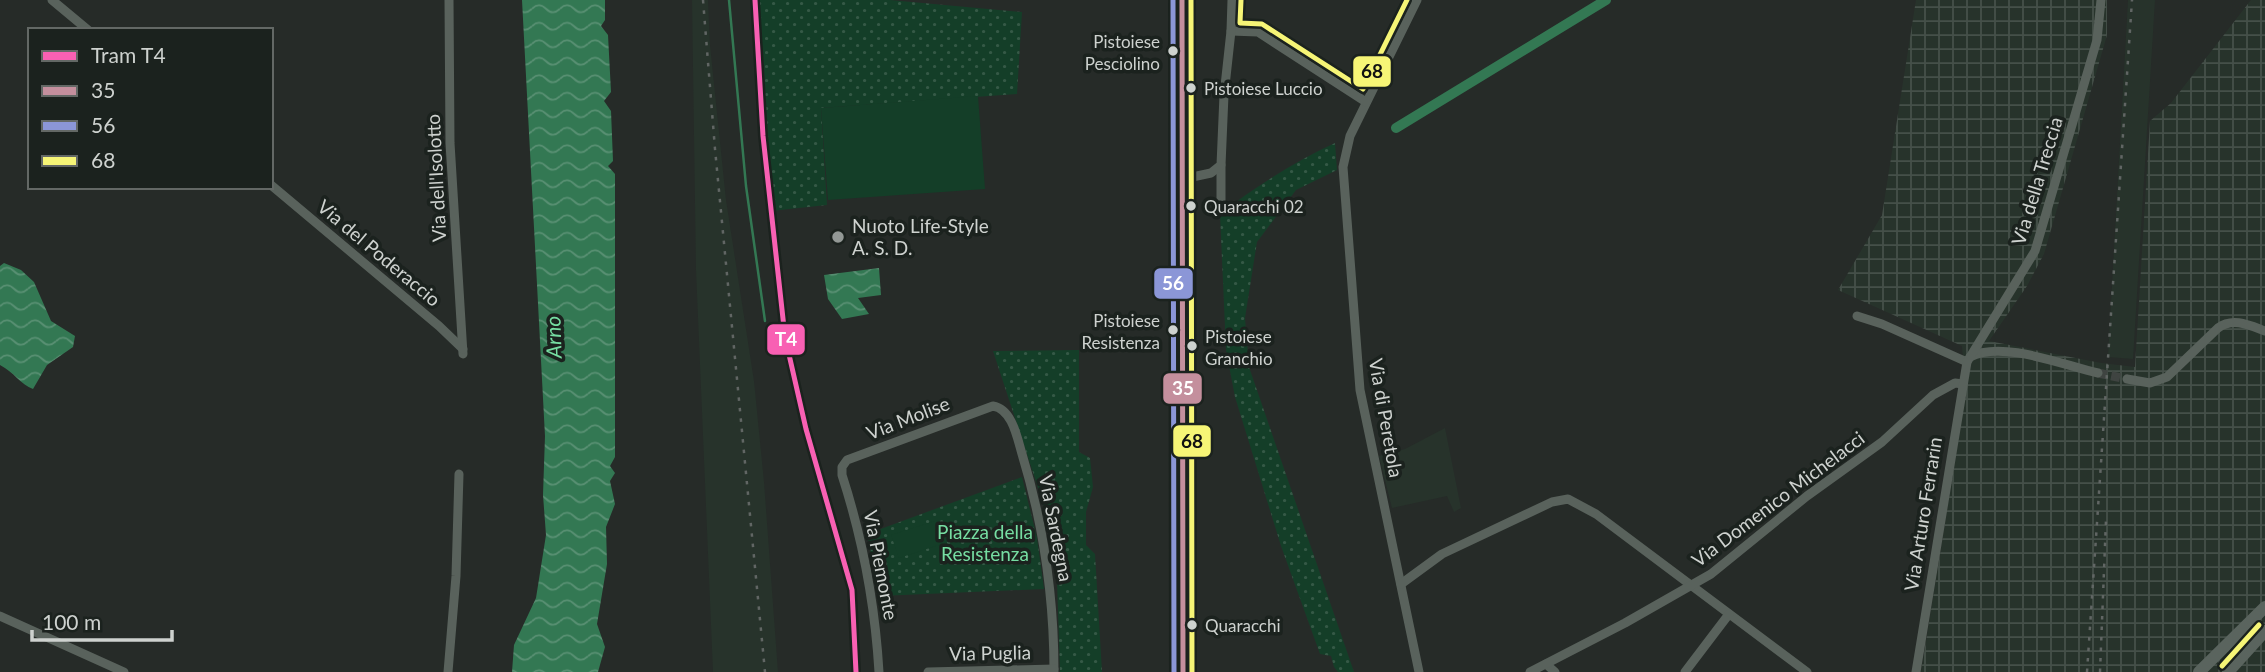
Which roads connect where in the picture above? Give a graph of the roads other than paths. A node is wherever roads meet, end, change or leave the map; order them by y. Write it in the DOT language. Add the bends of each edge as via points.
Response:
graph roads {
  1 [pos="52,0"];
  2 [pos="449,0"];
  3 [pos="1182,0"];
  4 [pos="1231,0"];
  5 [pos="1417,0"];
  6 [pos="2101,0"];
  7 [pos="86,28"];
  8 [pos="1231,31"];
  9 [pos="1366,102"];
  10 [pos="1221,165"];
  11 [pos="1183,179"];
  12 [pos="273,187"];
  13 [pos="1221,207"];
  14 [pos="1857,316"];
  15 [pos="2265,331"];
  16 [pos="463,351"];
  17 [pos="1968,359"];
  18 [pos="2098,373"];
  19 [pos="2127,379"];
  20 [pos="1963,384"];
  21 [pos="989,406"];
  22 [pos="842,467"];
  23 [pos="459,474"];
  24 [pos="1401,584"];
  25 [pos="1691,584"];
  26 [pos="2265,607"];
  27 [pos="1729,614"];
  28 [pos="0,616"];
  29 [pos="2265,631"];
  30 [pos="1546,664"];
  31 [pos="1054,670"];
  32 [pos="124,672"];
  33 [pos="448,672"];
  34 [pos="879,672"];
  35 [pos="928,672"];
  36 [pos="1183,672"];
  37 [pos="1419,672"];
  38 [pos="1530,672"];
  39 [pos="1555,672"];
  40 [pos="1685,672"];
  41 [pos="1807,672"];
  42 [pos="1916,672"];
  43 [pos="2199,672"];
  44 [pos="2228,672"];
  1 -- 7 [label="street"];
  2 -- 16 [label="street, Via dell'Isolotto" via="450,143"];
  3 -- 11 [label="main road"];
  4 -- 8 [label="street"];
  5 -- 9 [label="street, Via di Peretola"];
  6 -- 17 [label="street, Via della Treccia" via="2097,40 2035,251"];
  8 -- 9 [label="street" via="1258,32"];
  8 -- 10 [label="street"];
  9 -- 24 [label="street, Via di Peretola" via="1347,142 1343,167 1360,390"];
  10 -- 11 [label="street" via="1211,173"];
  10 -- 13 [label="street"];
  11 -- 36 [label="main road"];
  12 -- 16 [label="street, Via del Poderaccio"];
  14 -- 17 [label="street"];
  15 -- 19 [label="street" via="2227,323 2167,377 2150,383"];
  17 -- 18 [label="street" via="1990,351 2012,352"];
  17 -- 20 [label="street, Via Arturo Ferrarin"];
  20 -- 25 [label="street, Via Domenico Michelacci" via="1955,383 1933,395 1882,442 1808,494 1711,574"];
  20 -- 42 [label="street, Via Arturo Ferrarin"];
  21 -- 22 [label="street, Via Molise" via="847,460"];
  21 -- 31 [label="street, Via Sardegna" via="1001,408 1010,421 1037,508 1051,590"];
  22 -- 34 [label="street, Via Piemonte" via="870,584"];
  23 -- 33 [label="street"];
  24 -- 25 [label="street" via="1442,554 1563,499 1596,513"];
  24 -- 37 [label="street, Via di Peretola"];
  25 -- 27 [label="street"];
  25 -- 30 [label="street, Via Domenico Michelacci"];
  26 -- 43 [label="main road"];
  27 -- 40 [label="street"];
  27 -- 41 [label="street"];
  28 -- 32 [label="street"];
  29 -- 44 [label="main road"];
  30 -- 38 [label="street, Via Domenico Michelacci"];
  30 -- 39 [label="street"];
  31 -- 35 [label="street, Via Puglia"];
}
